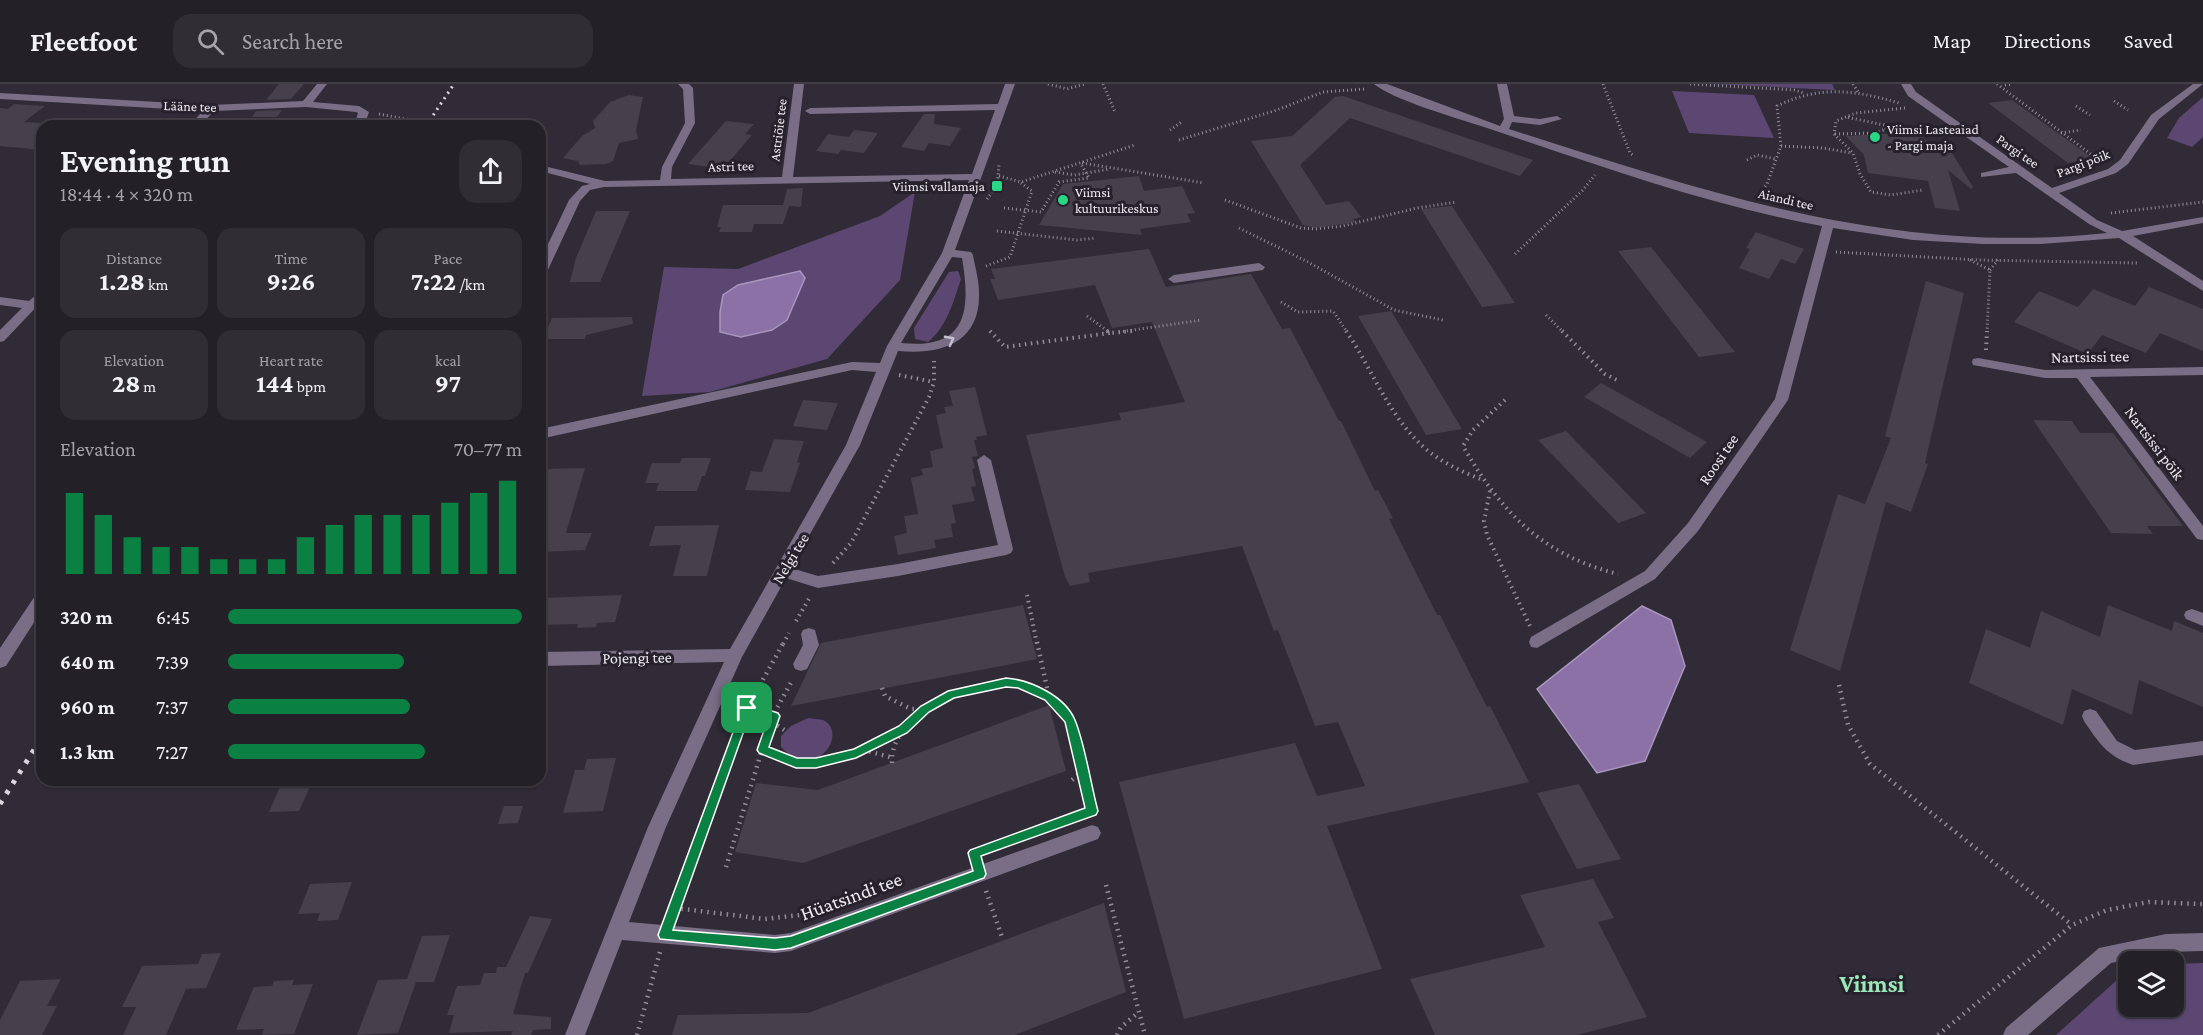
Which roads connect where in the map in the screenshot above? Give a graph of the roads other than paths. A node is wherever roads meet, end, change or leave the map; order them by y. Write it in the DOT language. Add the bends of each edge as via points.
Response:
graph roads {
  1 [pos="322,84"];
  2 [pos="683,84"];
  3 [pos="798,84"];
  4 [pos="1010,84"];
  5 [pos="1502,84"];
  6 [pos="1906,84"];
  7 [pos="2199,84"];
  8 [pos="1374,87"];
  9 [pos="0,96"];
  10 [pos="306,104"];
  11 [pos="1000,107"];
  12 [pos="211,108"];
  13 [pos="810,111"];
  14 [pos="1557,118"];
  15 [pos="200,120"];
  16 [pos="361,120"];
  17 [pos="1506,124"];
  18 [pos="2018,169"];
  19 [pos="546,170"];
  20 [pos="1985,175"];
  21 [pos="975,177"];
  22 [pos="787,180"];
  23 [pos="665,183"];
  24 [pos="604,184"];
  25 [pos="2050,192"];
  26 [pos="2203,220"];
  27 [pos="1828,225"];
  28 [pos="2119,235"];
  29 [pos="948,253"];
  30 [pos="546,261"];
  31 [pos="1259,267"];
  32 [pos="1174,279"];
  33 [pos="2203,287"];
  34 [pos="36,300"];
  35 [pos="0,301"];
  36 [pos="31,305"];
  37 [pos="0,338"];
  38 [pos="893,346"];
  39 [pos="1982,362"];
  40 [pos="885,368"];
  41 [pos="2203,371"];
  42 [pos="2080,373"];
  43 [pos="546,433"];
  44 [pos="984,460"];
  45 [pos="2202,535"];
  46 [pos="781,571"];
  47 [pos="36,606"];
  48 [pos="809,634"];
  49 [pos="1537,642"];
  50 [pos="735,655"];
  51 [pos="546,659"];
  52 [pos="0,661"];
  53 [pos="801,664"];
  54 [pos="2090,716"];
  55 [pos="2203,748"];
  56 [pos="1092,833"];
  57 [pos="616,930"];
  58 [pos="2203,942"];
  59 [pos="575,1035"];
  60 [pos="2013,1035"];
  1 -- 10 [label="street"];
  2 -- 23 [label="street" via="688,88 690,123 667,167"];
  3 -- 22 [label="street, Astriõie tee"];
  4 -- 11 [label="street, Nelgi tee"];
  5 -- 17 [label="street"];
  6 -- 18 [label="street, Pargi tee" via="1912,94"];
  7 -- 25 [label="street, Pargi põik" via="2155,117 2124,162"];
  8 -- 17 [label="street, Aiandi tee"];
  9 -- 12 [label="street, Lääne tee"];
  10 -- 12 [label="street, Lääne tee"];
  10 -- 16 [label="street, Lääne tee" via="359,109 364,112"];
  11 -- 13 [label="street"];
  11 -- 21 [label="street, Nelgi tee"];
  12 -- 15 [label="street"];
  14 -- 17 [label="street"];
  17 -- 27 [label="street, Aiandi tee" via="1722,200"];
  18 -- 20 [label="street"];
  18 -- 25 [label="street, Pargi tee"];
  19 -- 24 [label="street"];
  21 -- 22 [label="street, Astri tee"];
  21 -- 29 [label="street, Nelgi tee"];
  22 -- 23 [label="street, Astri tee"];
  23 -- 24 [label="street, Astri tee"];
  24 -- 30 [label="street, Astri tee" via="586,188 575,200"];
  25 -- 28 [label="street, Pargi tee"];
  26 -- 28 [label="street, Aiandi tee"];
  27 -- 28 [label="street, Aiandi tee" via="1964,240 2059,240"];
  27 -- 49 [label="street, Roosi tee" via="1781,400 1693,527 1650,575"];
  28 -- 33 [label="street, Pargi tee"];
  29 -- 38 [label="street, Nelgi tee"];
  38 -- 29 [label="street, one-way" via="916,349 949,344 960,334 973,297 967,255"];
  31 -- 32 [label="street"];
  34 -- 36 [label="street"];
  35 -- 36 [label="street"];
  36 -- 37 [label="street"];
  38 -- 40 [label="street, Nelgi tee"];
  39 -- 42 [label="street, Nartsissi tee" via="2045,374"];
  40 -- 43 [label="street" via="852,366"];
  40 -- 46 [label="street, Nelgi tee" via="854,445"];
  41 -- 42 [label="street, Nartsissi tee"];
  42 -- 45 [label="street, Nartsissi põik"];
  44 -- 46 [label="street" via="1006,549 818,582"];
  46 -- 50 [label="street, Nelgi tee"];
  47 -- 52 [label="street"];
  48 -- 53 [label="street" via="811,645"];
  50 -- 51 [label="street, Pojengi tee"];
  50 -- 57 [label="street, Nelgi tee" via="657,827"];
  54 -- 55 [label="street" via="2111,746 2133,758"];
  56 -- 57 [label="street, Hüatsindi tee" via="791,942 775,944"];
  57 -- 59 [label="street, Nelgi tee"];
  58 -- 60 [label="street" via="2166,943 2106,956"];
}
